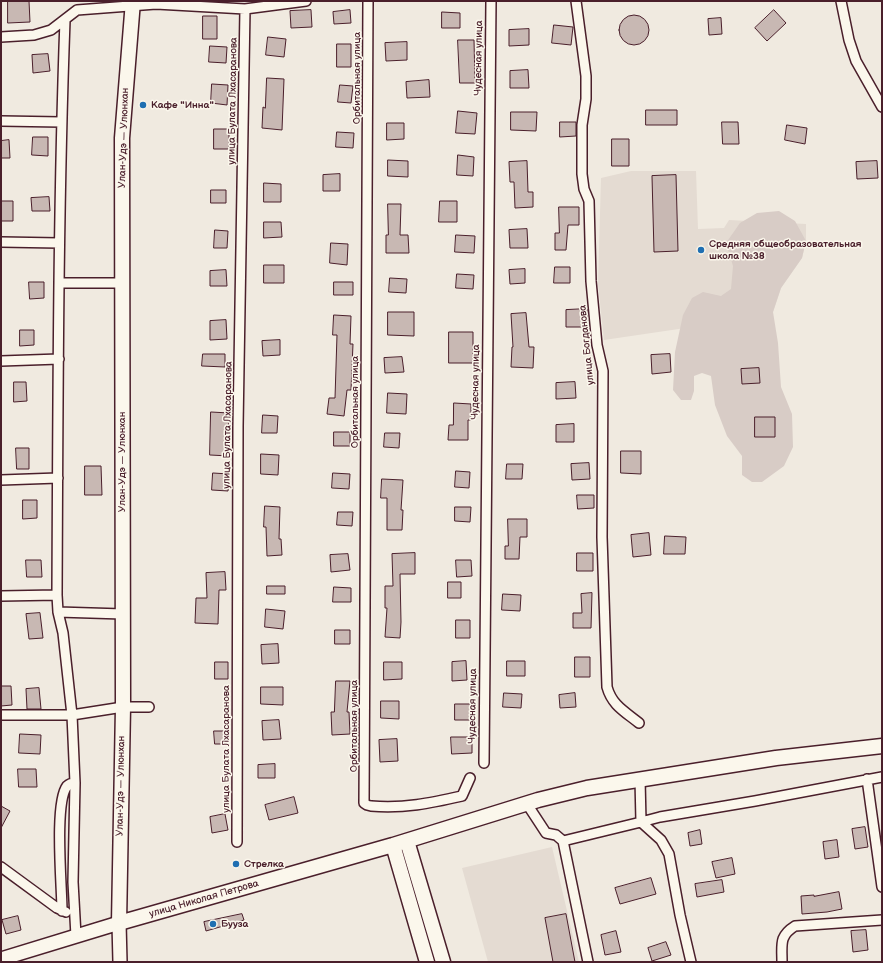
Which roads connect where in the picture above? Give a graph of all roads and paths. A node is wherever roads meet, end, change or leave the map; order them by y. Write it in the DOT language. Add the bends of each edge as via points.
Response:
graph roads {
  1 [pos="306,1"];
  2 [pos="368,1"];
  3 [pos="491,1"];
  4 [pos="576,1"];
  5 [pos="841,1"];
  6 [pos="295,2"];
  7 [pos="133,3"];
  8 [pos="245,8"];
  9 [pos="65,20"];
  10 [pos="1,37"];
  11 [pos="882,107"];
  12 [pos="1,121"];
  13 [pos="61,122"];
  14 [pos="1,242"];
  15 [pos="59,243"];
  16 [pos="122,283"];
  17 [pos="59,284"];
  18 [pos="58,359"];
  19 [pos="1,361"];
  20 [pos="58,478"];
  21 [pos="1,480"];
  22 [pos="57,595"];
  23 [pos="1,596"];
  24 [pos="58,612"];
  25 [pos="122,614"];
  26 [pos="123,707"];
  27 [pos="149,707"];
  28 [pos="1,715"];
  29 [pos="72,715"];
  30 [pos="638,723"];
  31 [pos="882,746"];
  32 [pos="484,763"];
  33 [pos="882,777"];
  34 [pos="470,778"];
  35 [pos="640,779"];
  36 [pos="867,779"];
  37 [pos="75,783"];
  38 [pos="527,804"];
  39 [pos="641,822"];
  40 [pos="407,841"];
  41 [pos="562,841"];
  42 [pos="237,842"];
  43 [pos="393,845"];
  44 [pos="1,867"];
  45 [pos="882,888"];
  46 [pos="62,911"];
  47 [pos="75,915"];
  48 [pos="882,920"];
  49 [pos="119,923"];
  50 [pos="76,936"];
  51 [pos="1,959"];
  52 [pos="120,962"];
  53 [pos="427,962"];
  54 [pos="443,962"];
  55 [pos="588,962"];
  56 [pos="691,962"];
  57 [pos="782,962"];
  1 -- 6 [label="street"];
  2 -- 34 [label="street, Орбитальная улица" via="364,803 371,806 401,807 462,796"];
  3 -- 32 [label="street, Чудесная улица"];
  4 -- 30 [label="street, улица Богданова" via="586,76 582,174 589,201 592,289 597,345 603,371 602,537 607,687 614,704"];
  5 -- 11 [label="street" via="856,61"];
  6 -- 8 [label="street"];
  7 -- 8 [label="street"];
  7 -- 9 [label="street" via="77,10"];
  7 -- 16 [label="main road, Улан-Удэ — Улюнхан" via="122,138"];
  8 -- 42 [label="street, улица Булата Лхасаранова" via="238,426"];
  9 -- 10 [label="street" via="50,30 34,35"];
  9 -- 13 [label="street"];
  12 -- 13 [label="street"];
  13 -- 15 [label="street"];
  14 -- 15 [label="street"];
  15 -- 17 [label="street"];
  16 -- 17 [label="street"];
  16 -- 25 [label="main road, Улан-Удэ — Улюнхан"];
  17 -- 18 [label="street"];
  18 -- 19 [label="street"];
  18 -- 20 [label="street"];
  20 -- 21 [label="street"];
  20 -- 22 [label="street"];
  22 -- 23 [label="street"];
  22 -- 24 [label="street"];
  24 -- 25 [label="street"];
  24 -- 29 [label="street" via="63,633"];
  25 -- 26 [label="main road, Улан-Удэ — Улюнхан"];
  26 -- 27 [label="street"];
  26 -- 29 [label="street"];
  26 -- 49 [label="main road, Улан-Удэ — Улюнхан"];
  28 -- 29 [label="street"];
  29 -- 37 [label="street"];
  31 -- 35 [label="main road, улица Николая Петрова" via="776,758"];
  33 -- 36 [label="street"];
  35 -- 38 [label="main road, улица Николая Петрова" via="587,788"];
  35 -- 39 [label="street"];
  36 -- 39 [label="street"];
  36 -- 45 [label="street"];
  37 -- 46 [label="street" via="66,787 59,815"];
  37 -- 47 [label="street"];
  38 -- 40 [label="main road, улица Николая Петрова"];
  38 -- 41 [label="street" via="546,834 556,835"];
  39 -- 41 [label="street"];
  39 -- 56 [label="street" via="661,840 669,854"];
  40 -- 43 [label="main road, улица Николая Петрова"];
  40 -- 54 [label="main road"];
  41 -- 55 [label="street"];
  43 -- 49 [label="main road, улица Николая Петрова"];
  43 -- 53 [label="main road"];
  44 -- 46 [label="street"];
  46 -- 47 [label="street"];
  47 -- 50 [label="street"];
  48 -- 57 [label="street" via="795,926 786,931 783,939"];
  49 -- 50 [label="main road, улица Николая Петрова"];
  49 -- 52 [label="main road"];
  50 -- 51 [label="main road, улица Николая Петрова"];
}
